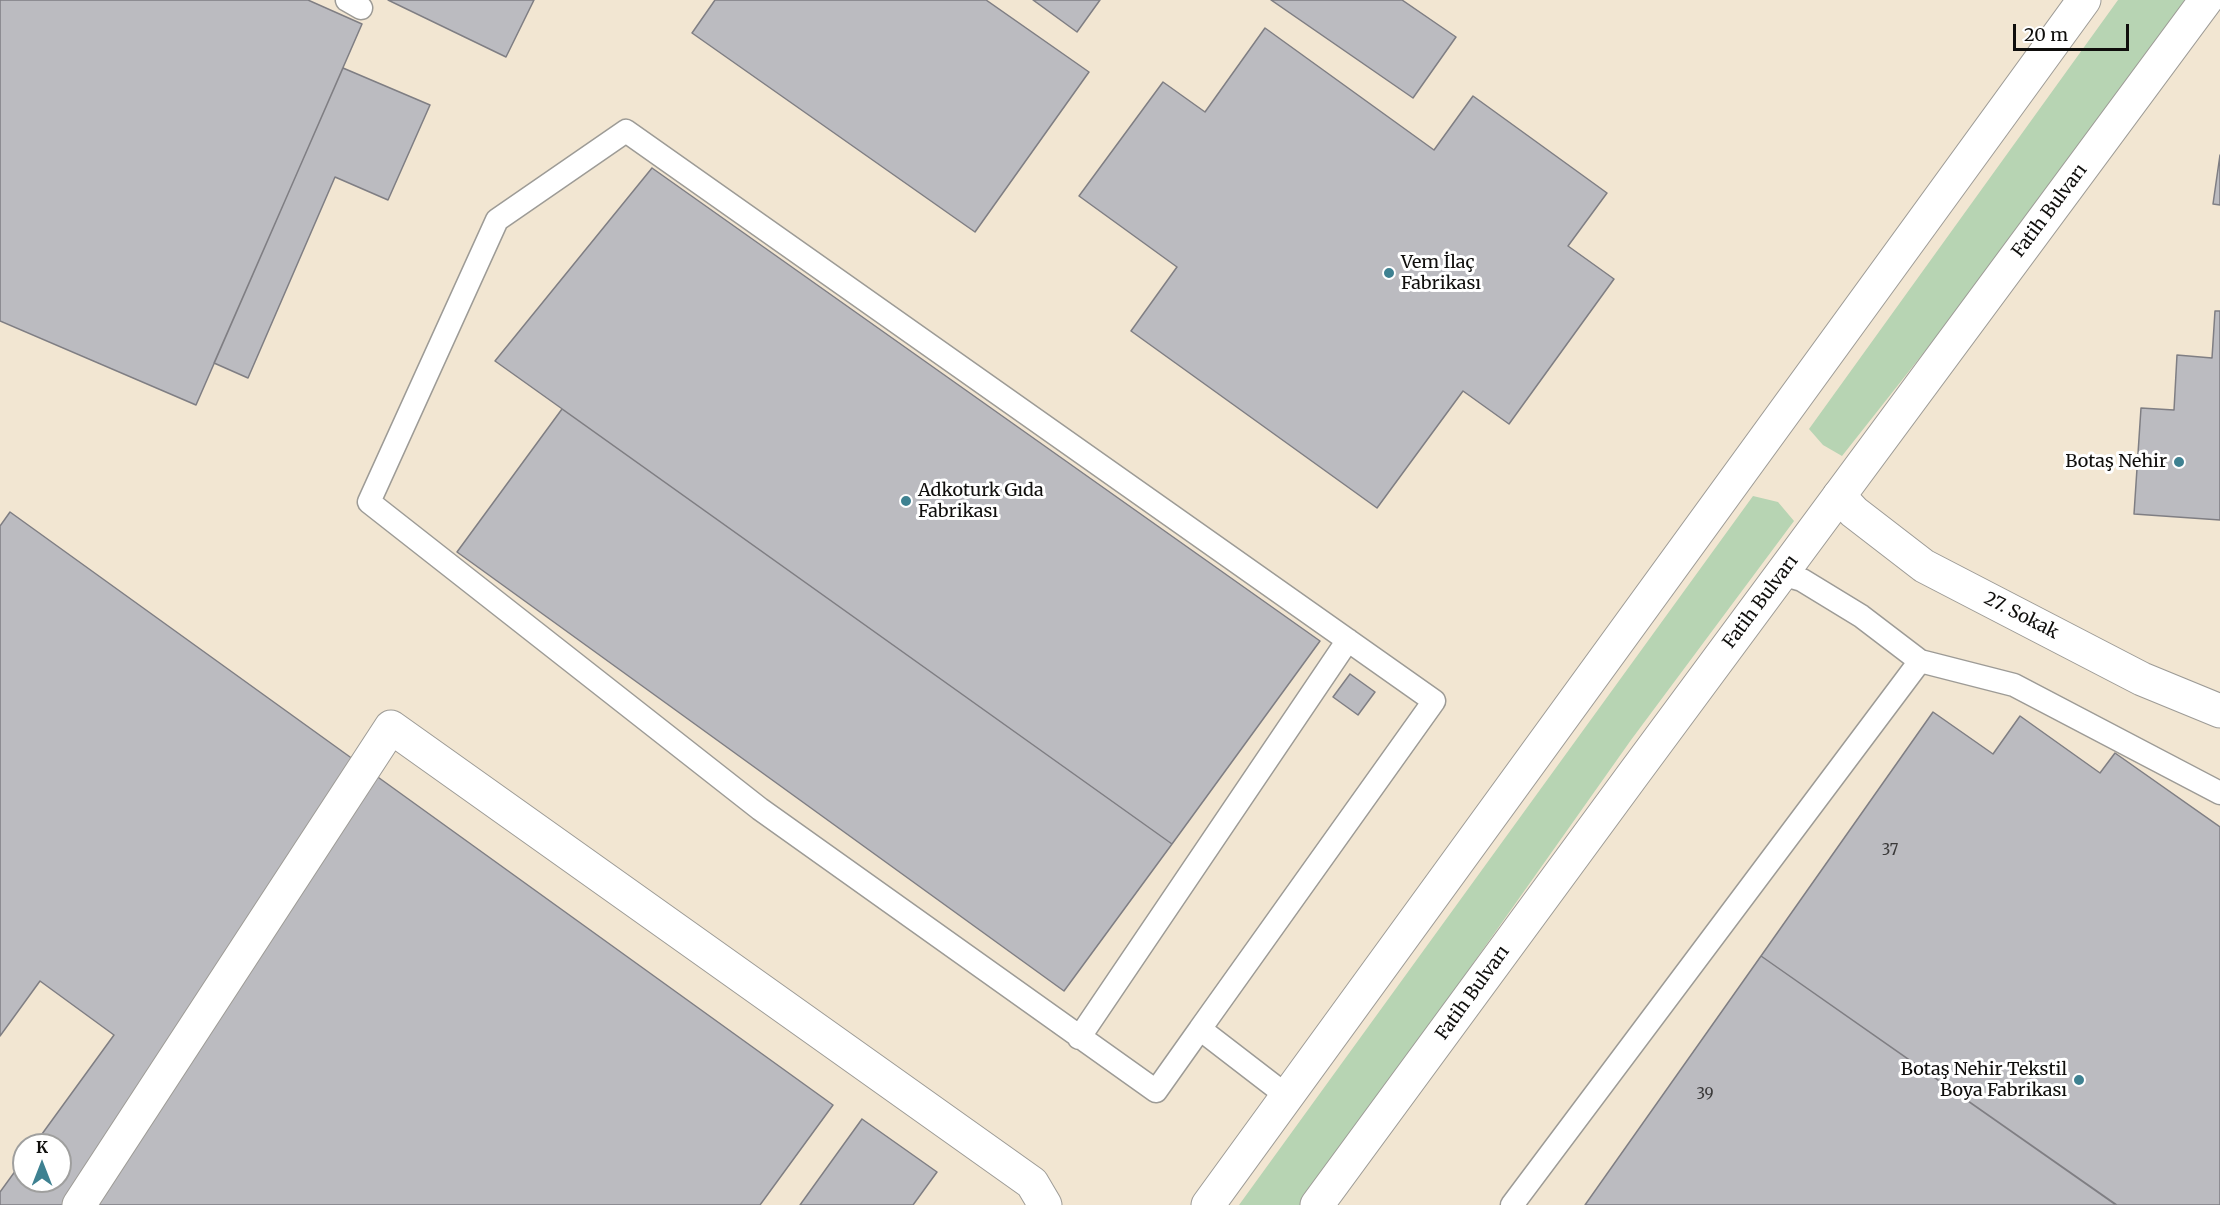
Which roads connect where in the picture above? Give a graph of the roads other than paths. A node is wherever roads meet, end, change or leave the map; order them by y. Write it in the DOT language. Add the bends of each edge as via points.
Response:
graph roads {
  1 [pos="2084,0"];
  2 [pos="2206,0"];
  3 [pos="1839,496"];
  4 [pos="1781,574"];
  5 [pos="1348,640"];
  6 [pos="1920,661"];
  7 [pos="2220,711"];
  8 [pos="2220,793"];
  9 [pos="1200,1029"];
  10 [pos="1080,1038"];
  11 [pos="1287,1096"];
  12 [pos="79,1205"];
  13 [pos="1045,1205"];
  14 [pos="1208,1205"];
  15 [pos="1317,1205"];
  16 [pos="1512,1205"];
  1 -- 11 [label="main road"];
  2 -- 3 [label="main road, Fatih Bulvarı"];
  3 -- 4 [label="main road, Fatih Bulvarı"];
  3 -- 7 [label="main road, 27. Sokak" via="1924,566 2142,679"];
  4 -- 6 [label="lane" via="1803,580 1861,616"];
  4 -- 15 [label="main road, Fatih Bulvarı"];
  5 -- 9 [label="lane" via="1434,701"];
  5 -- 10 [label="lane"];
  5 -- 10 [label="lane" via="626,131 497,220 369,502 760,809"];
  6 -- 8 [label="lane" via="2014,685"];
  6 -- 16 [label="lane"];
  9 -- 10 [label="lane" via="1156,1091"];
  9 -- 11 [label="lane"];
  11 -- 14 [label="main road"];
  12 -- 13 [label="main road" via="391,728 1032,1183"];
}
